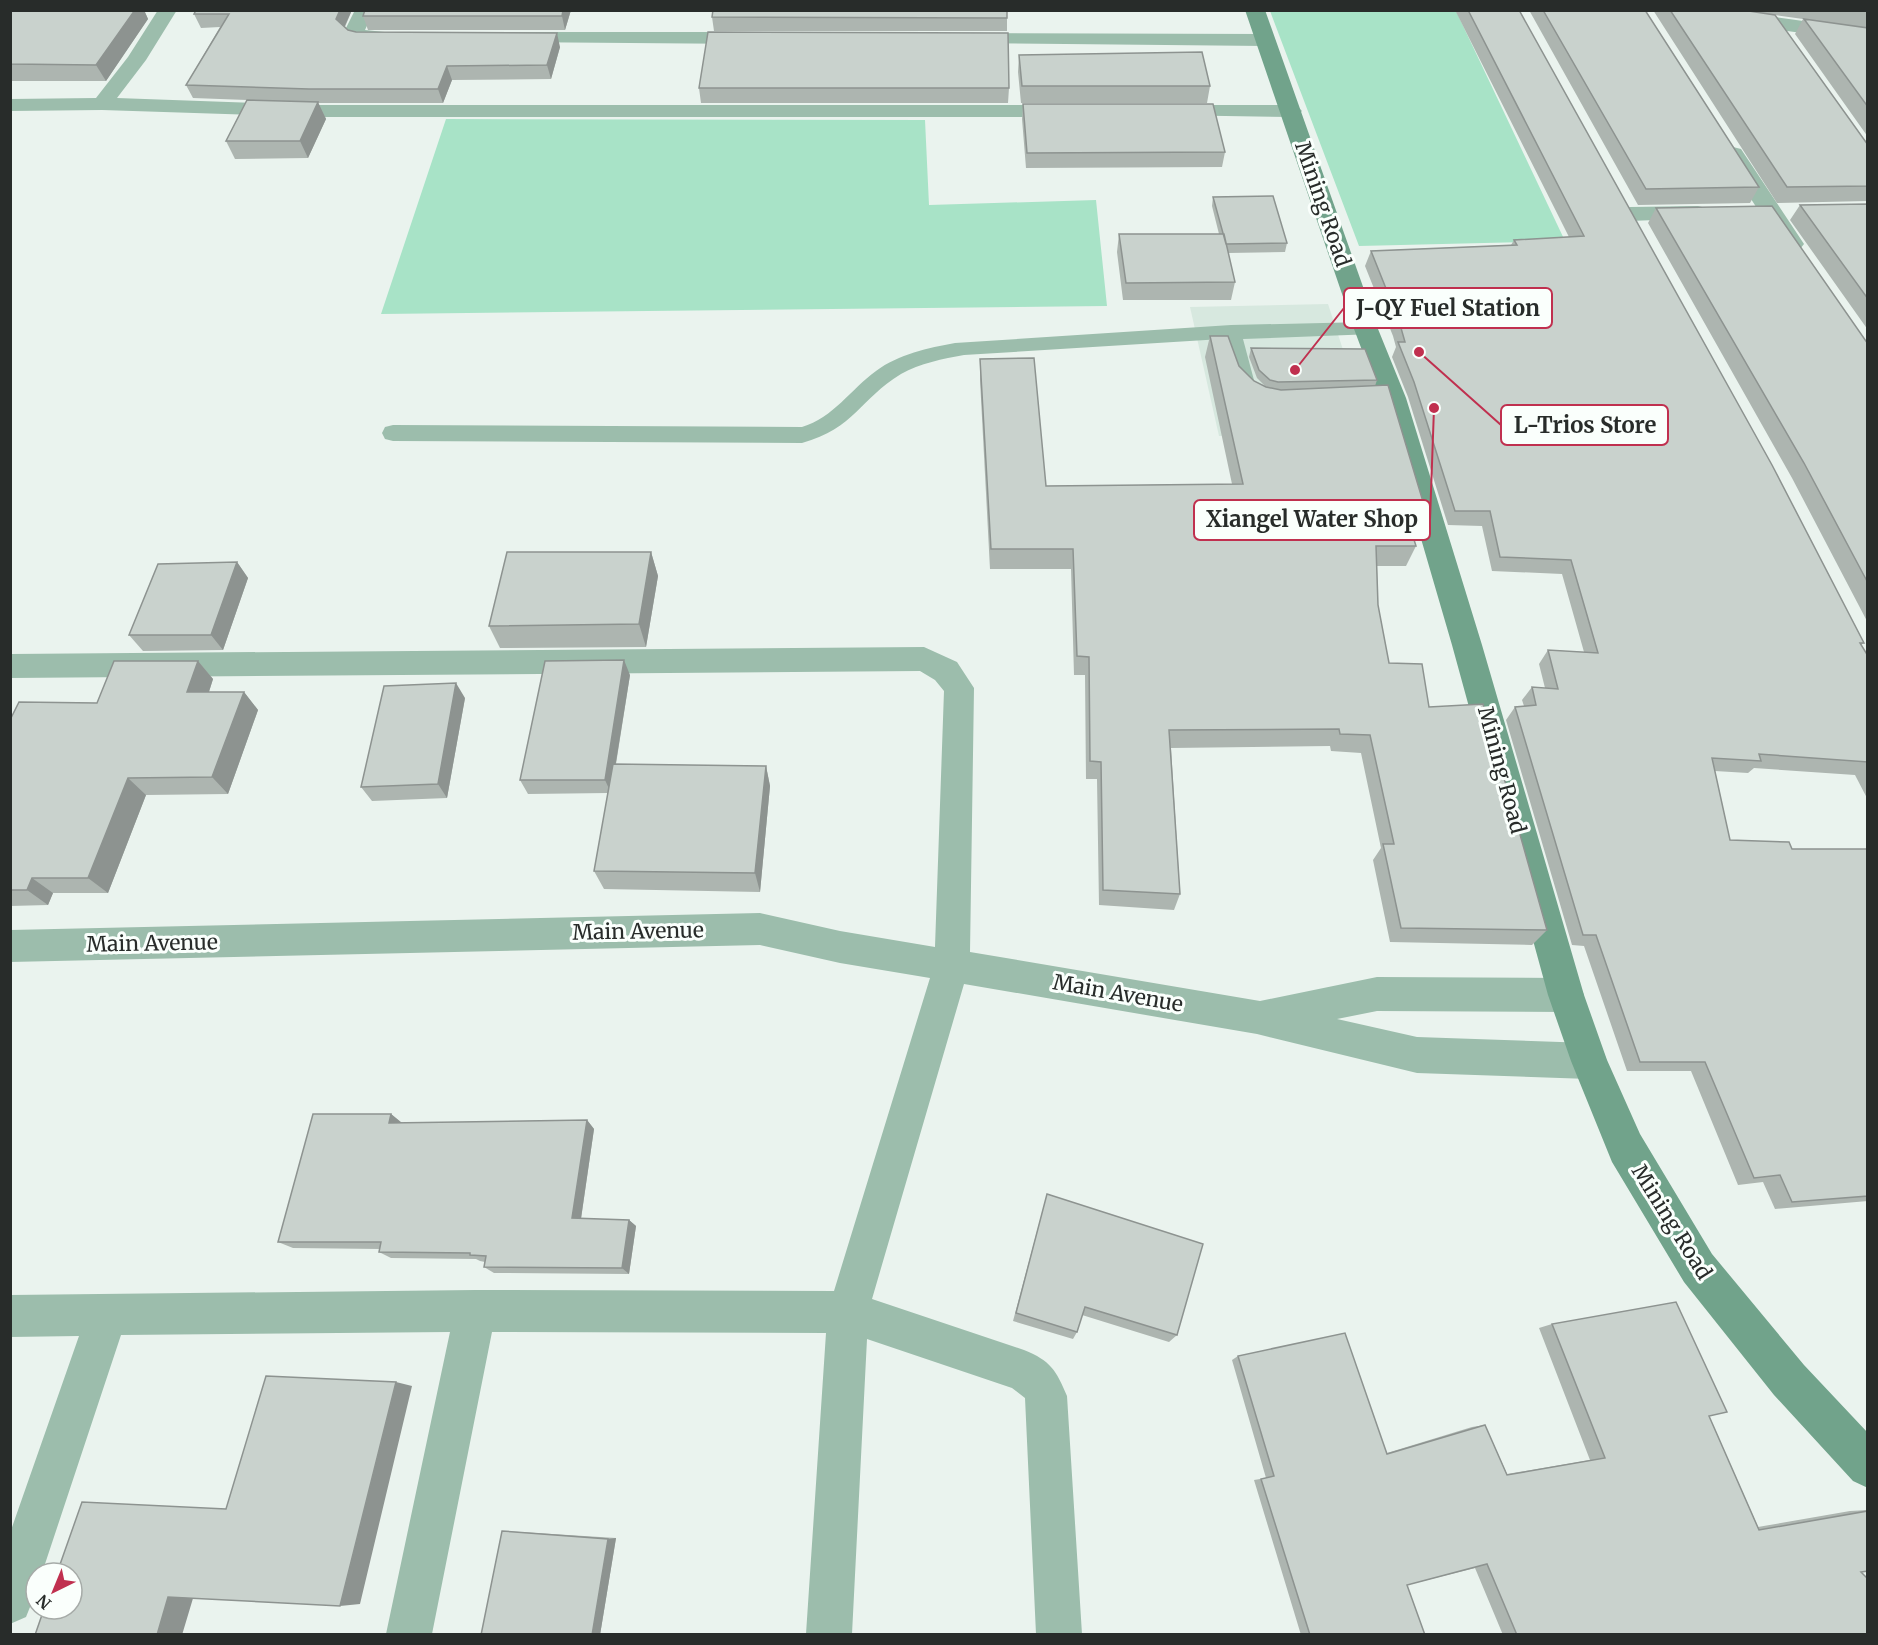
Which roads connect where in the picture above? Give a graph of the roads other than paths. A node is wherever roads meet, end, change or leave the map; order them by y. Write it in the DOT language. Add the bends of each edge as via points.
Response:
graph roads {
  1 [pos="168,10"];
  2 [pos="365,10"];
  3 [pos="1678,10"];
  4 [pos="1775,24"];
  5 [pos="1260,25"];
  6 [pos="1868,36"];
  7 [pos="422,38"];
  8 [pos="492,38"];
  9 [pos="776,39"];
  10 [pos="943,39"];
  11 [pos="1788,43"];
  12 [pos="102,104"];
  13 [pos="10,105"];
  14 [pos="1089,111"];
  15 [pos="1148,111"];
  16 [pos="1291,111"];
  17 [pos="1724,141"];
  18 [pos="1780,211"];
  19 [pos="1723,212"];
  20 [pos="1746,212"];
  21 [pos="1630,214"];
  22 [pos="1802,259"];
  23 [pos="1366,329"];
  24 [pos="1231,332"];
  25 [pos="1275,401"];
  26 [pos="393,433"];
  27 [pos="10,666"];
  28 [pos="10,946"];
  29 [pos="952,965"];
  30 [pos="1566,995"];
  31 [pos="1257,1017"];
  32 [pos="1589,1061"];
  33 [pos="475,1311"];
  34 [pos="848,1312"];
  35 [pos="107,1314"];
  36 [pos="10,1316"];
  37 [pos="1868,1466"];
  38 [pos="10,1601"];
  39 [pos="409,1635"];
  40 [pos="829,1635"];
  41 [pos="1059,1635"];
  1 -- 12 [label="street"];
  2 -- 7 [label="street" via="354,32 357,35"];
  3 -- 4 [label="street"];
  4 -- 6 [label="street"];
  4 -- 11 [label="street"];
  5 -- 10 [label="street"];
  5 -- 16 [label="street, Mining Road"];
  8 -- 9 [label="street"];
  12 -- 13 [label="street"];
  12 -- 14 [label="street" via="315,111"];
  15 -- 16 [label="street"];
  16 -- 23 [label="street, Mining Road"];
  17 -- 18 [label="street"];
  18 -- 20 [label="street"];
  18 -- 22 [label="street"];
  19 -- 21 [label="street"];
  23 -- 24 [label="lane"];
  23 -- 30 [label="street, Mining Road" via="1381,399 1467,645"];
  24 -- 25 [label="lane" via="1245,387 1256,397"];
  24 -- 26 [label="lane" via="964,348 928,354 893,370 827,428 802,435"];
  27 -- 29 [label="street" via="924,659 946,671 959,688"];
  28 -- 29 [label="street, Main Avenue" via="760,929"];
  29 -- 31 [label="street, Main Avenue"];
  29 -- 34 [label="street"];
  30 -- 31 [label="street, Main Avenue" via="1377,994"];
  30 -- 32 [label="street, Mining Road"];
  31 -- 32 [label="street, Main Avenue" via="1417,1055"];
  32 -- 37 [label="street, Mining Road" via="1626,1148 1698,1268 1789,1380"];
  33 -- 34 [label="street"];
  33 -- 35 [label="street"];
  33 -- 39 [label="street"];
  34 -- 40 [label="street"];
  34 -- 41 [label="street" via="1024,1371 1041,1384 1046,1396"];
  35 -- 36 [label="street"];
  35 -- 38 [label="street"];
}
